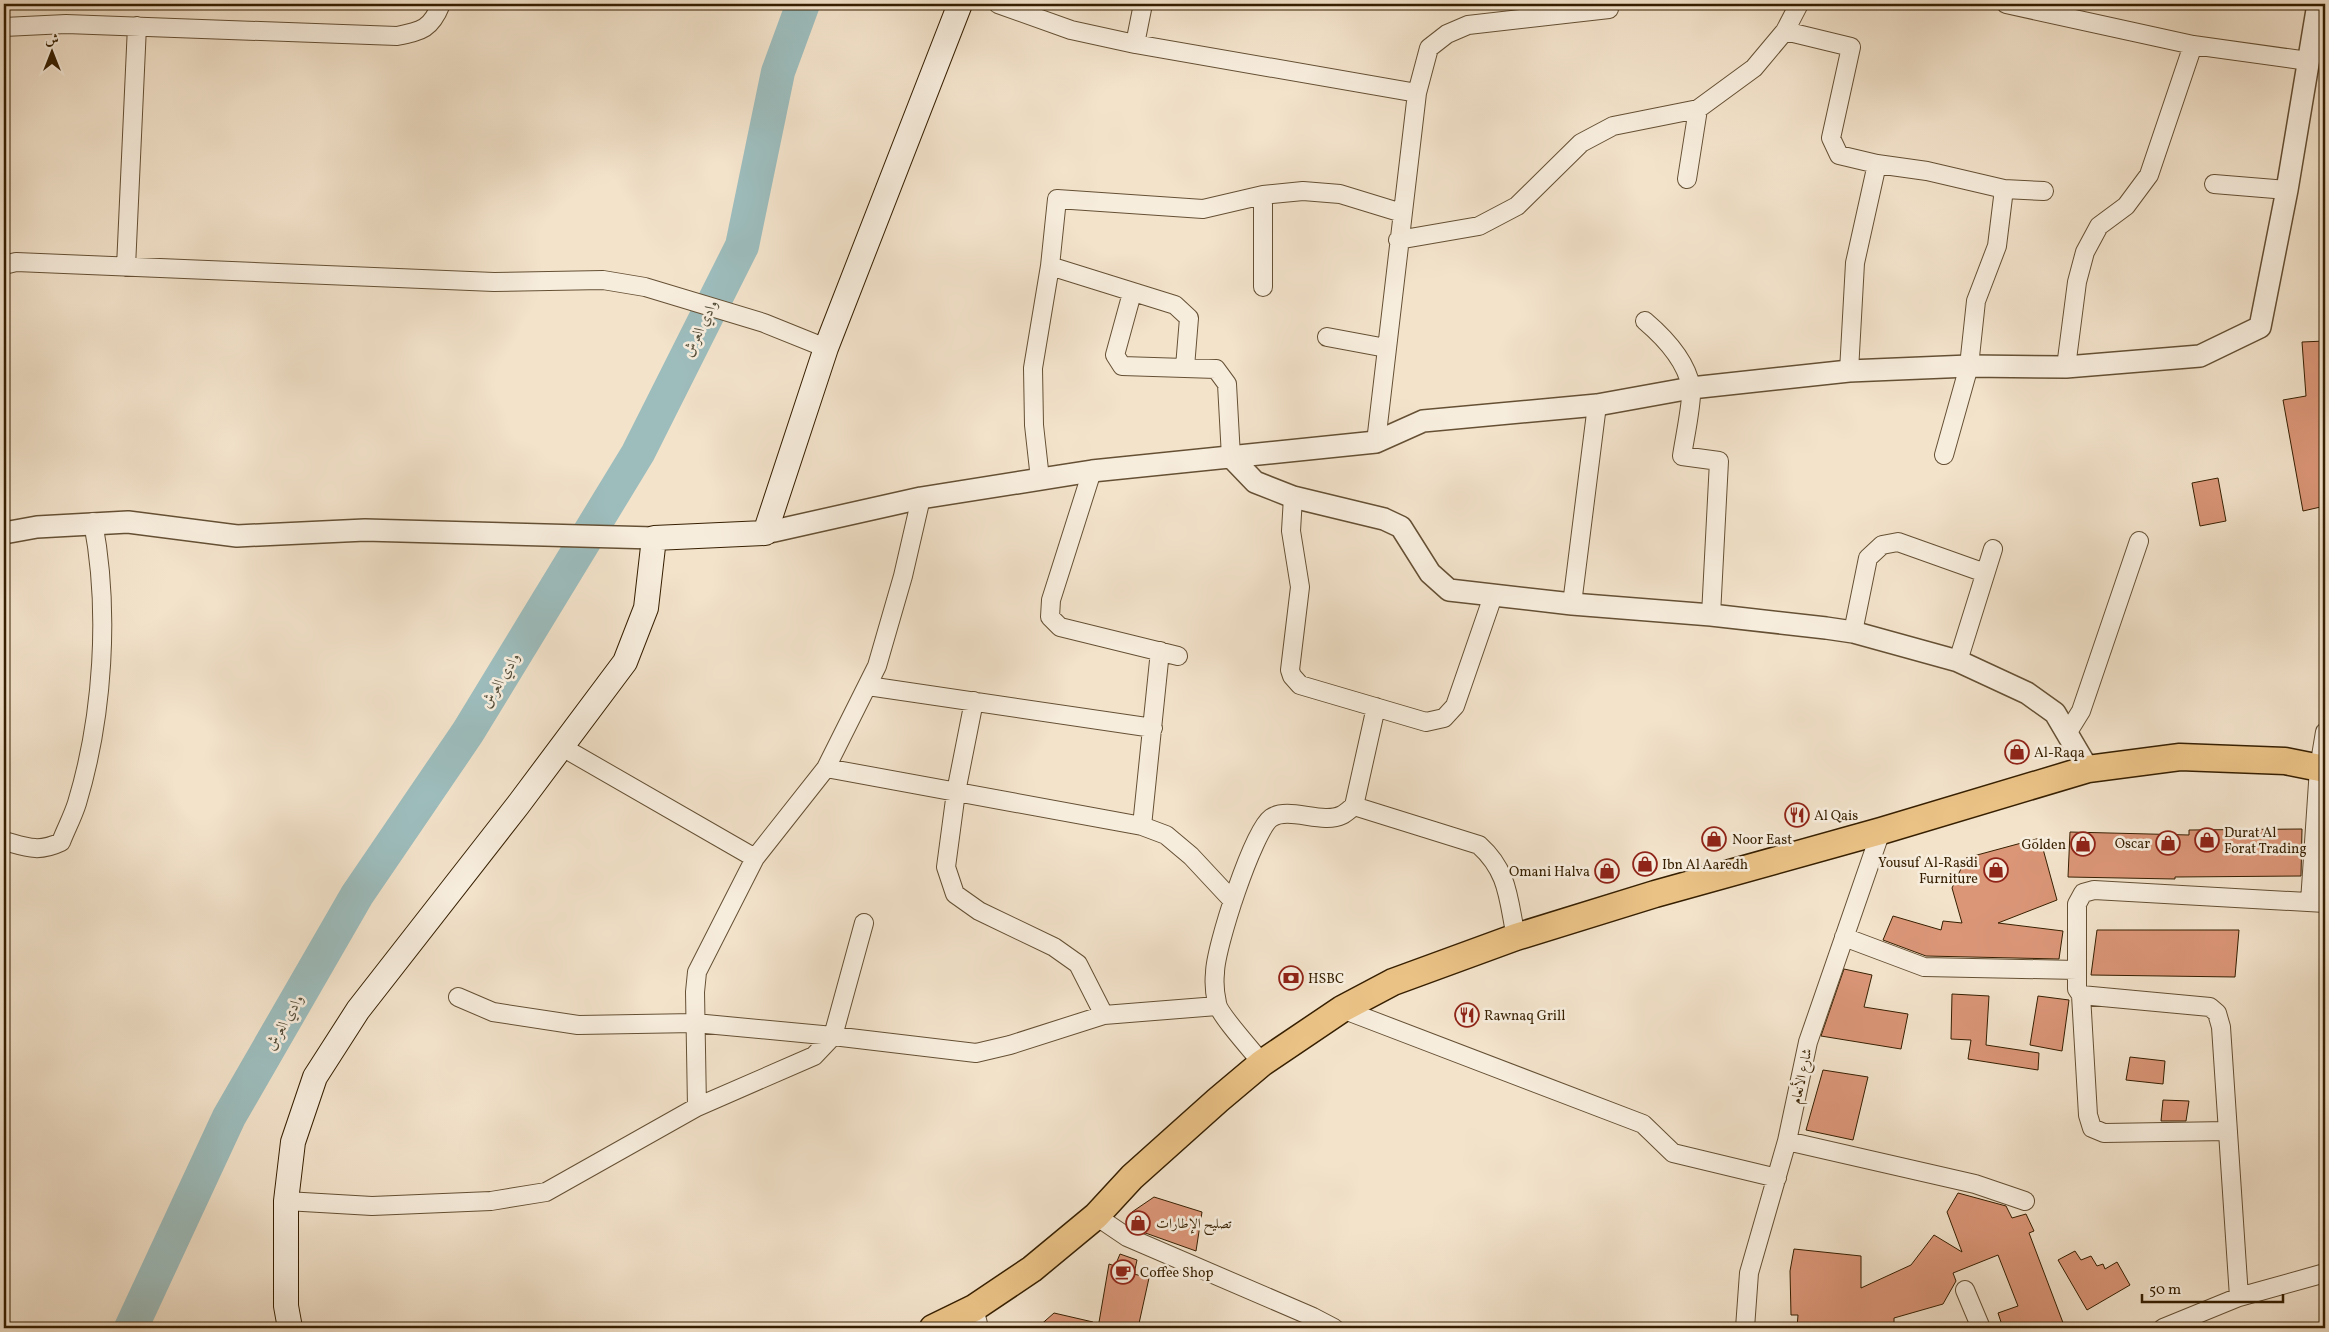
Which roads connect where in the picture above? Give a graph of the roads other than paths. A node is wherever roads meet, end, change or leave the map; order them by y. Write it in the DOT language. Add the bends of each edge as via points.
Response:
graph roads {
  1 [pos="442,4"];
  2 [pos="960,4"];
  3 [pos="998,4"];
  4 [pos="1143,4"];
  5 [pos="1799,4"];
  6 [pos="2006,4"];
  7 [pos="2318,4"];
  8 [pos="1609,9"];
  9 [pos="137,26"];
  10 [pos="4,27"];
  11 [pos="1785,31"];
  12 [pos="1135,44"];
  13 [pos="2193,45"];
  14 [pos="2308,61"];
  15 [pos="1417,94"];
  16 [pos="1698,109"];
  17 [pos="1877,164"];
  18 [pos="1687,179"];
  19 [pos="2214,184"];
  20 [pos="2004,189"];
  21 [pos="2287,190"];
  22 [pos="2044,191"];
  23 [pos="1263,194"];
  24 [pos="1402,213"];
  25 [pos="1398,240"];
  26 [pos="4,264"];
  27 [pos="1050,266"];
  28 [pos="126,267"];
  29 [pos="1263,287"];
  30 [pos="1132,293"];
  31 [pos="1645,321"];
  32 [pos="1327,337"];
  33 [pos="826,348"];
  34 [pos="1386,348"];
  35 [pos="1969,366"];
  36 [pos="1185,367"];
  37 [pos="2066,367"];
  38 [pos="1848,371"];
  39 [pos="1691,388"];
  40 [pos="1597,406"];
  41 [pos="1376,442"];
  42 [pos="1944,455"];
  43 [pos="1231,457"];
  44 [pos="1092,470"];
  45 [pos="1040,479"];
  46 [pos="1293,497"];
  47 [pos="921,498"];
  48 [pos="93,522"];
  49 [pos="4,533"];
  50 [pos="766,533"];
  51 [pos="654,538"];
  52 [pos="2139,541"];
  53 [pos="1993,549"];
  54 [pos="1985,574"];
  55 [pos="1493,596"];
  56 [pos="1572,604"];
  57 [pos="1711,615"];
  58 [pos="1853,632"];
  59 [pos="1160,651"];
  60 [pos="1178,656"];
  61 [pos="1958,661"];
  62 [pos="868,686"];
  63 [pos="974,702"];
  64 [pos="1376,707"];
  65 [pos="1153,728"];
  66 [pos="2068,732"];
  67 [pos="2325,732"];
  68 [pos="562,748"];
  69 [pos="826,768"];
  70 [pos="2322,768"];
  71 [pos="2088,769"];
  72 [pos="956,792"];
  73 [pos="1354,806"];
  74 [pos="1142,826"];
  75 [pos="1881,831"];
  76 [pos="4,841"];
  77 [pos="755,858"];
  78 [pos="1233,900"];
  79 [pos="2317,903"];
  80 [pos="864,923"];
  81 [pos="1516,937"];
  82 [pos="1844,938"];
  83 [pos="2077,970"];
  84 [pos="2081,995"];
  85 [pos="458,997"];
  86 [pos="1217,1006"];
  87 [pos="1342,1009"];
  88 [pos="1104,1015"];
  89 [pos="695,1023"];
  90 [pos="833,1036"];
  91 [pos="1262,1063"];
  92 [pos="698,1107"];
  93 [pos="2228,1130"];
  94 [pos="1787,1141"];
  95 [pos="1776,1178"];
  96 [pos="286,1201"];
  97 [pos="2025,1201"];
  98 [pos="1096,1216"];
  99 [pos="2325,1273"];
  100 [pos="1965,1290"];
  101 [pos="2239,1297"];
  102 [pos="288,1317"];
  103 [pos="977,1318"];
  104 [pos="275,1328"];
  105 [pos="933,1328"];
  106 [pos="1334,1328"];
  107 [pos="1745,1328"];
  108 [pos="1981,1328"];
  109 [pos="2163,1328"];
  1 -- 9 [label="street" via="435,19 421,31 397,36"];
  2 -- 33 [label="main road"];
  3 -- 12 [label="street" via="1071,30"];
  4 -- 12 [label="street"];
  5 -- 11 [label="street"];
  6 -- 13 [label="street"];
  7 -- 14 [label="street"];
  8 -- 15 [label="street" via="1468,25 1447,34 1429,48"];
  9 -- 10 [label="street" via="66,24"];
  9 -- 28 [label="street"];
  11 -- 16 [label="street" via="1754,68"];
  11 -- 17 [label="street" via="1851,46 1831,138 1839,155"];
  12 -- 15 [label="street"];
  13 -- 14 [label="street"];
  13 -- 37 [label="street" via="2149,175 2126,206 2099,226 2085,252 2076,282"];
  14 -- 21 [label="street"];
  15 -- 24 [label="street"];
  16 -- 18 [label="street"];
  16 -- 25 [label="street" via="1613,126 1581,143 1517,206 1479,226"];
  17 -- 20 [label="street" via="1927,171"];
  17 -- 38 [label="street" via="1855,263"];
  19 -- 21 [label="street"];
  20 -- 22 [label="street"];
  20 -- 35 [label="street" via="1997,246 1976,301"];
  21 -- 37 [label="street" via="2260,327 2200,356"];
  23 -- 24 [label="street" via="1303,191 1340,194"];
  23 -- 27 [label="street" via="1203,209 1058,199"];
  23 -- 29 [label="street"];
  24 -- 25 [label="street"];
  25 -- 34 [label="street"];
  26 -- 28 [label="street"];
  27 -- 30 [label="street"];
  27 -- 45 [label="street" via="1033,368 1034,424"];
  28 -- 33 [label="street" via="494,282 603,280 645,286 764,323"];
  30 -- 36 [label="street" via="1175,305 1189,318"];
  30 -- 36 [label="street" via="1115,355 1122,366"];
  31 -- 39 [label="street" via="1663,336 1683,364"];
  32 -- 34 [label="street"];
  33 -- 50 [label="main road"];
  34 -- 41 [label="street"];
  35 -- 37 [label="street"];
  35 -- 38 [label="street"];
  35 -- 42 [label="street"];
  36 -- 43 [label="street" via="1216,370 1228,384"];
  38 -- 39 [label="street"];
  39 -- 40 [label="street"];
  39 -- 57 [label="street" via="1682,456 1719,461"];
  40 -- 41 [label="street" via="1424,421"];
  40 -- 56 [label="street"];
  41 -- 43 [label="street"];
  43 -- 44 [label="street"];
  43 -- 46 [label="street" via="1255,482"];
  44 -- 45 [label="street"];
  44 -- 59 [label="street" via="1050,600 1050,617 1060,627"];
  45 -- 47 [label="street"];
  46 -- 55 [label="street" via="1384,519 1401,528 1430,574 1449,590"];
  46 -- 64 [label="street" via="1292,531 1300,587 1290,670 1292,676 1300,685"];
  47 -- 50 [label="street"];
  47 -- 62 [label="street" via="903,576 877,666"];
  48 -- 49 [label="street"];
  48 -- 51 [label="street" via="128,522 237,536 365,530"];
  48 -- 76 [label="street" via="99,551 102,629 99,694 77,804 60,842 46,849"];
  50 -- 51 [label="main road"];
  51 -- 68 [label="main road" via="646,608 625,662"];
  52 -- 66 [label="street" via="2081,711"];
  53 -- 54 [label="street"];
  54 -- 58 [label="street" via="1898,542 1882,545 1868,558"];
  54 -- 61 [label="street"];
  55 -- 56 [label="street"];
  55 -- 64 [label="street" via="1455,706 1444,718 1426,722"];
  56 -- 57 [label="street"];
  57 -- 58 [label="street"];
  58 -- 61 [label="street"];
  59 -- 60 [label="street"];
  59 -- 65 [label="street"];
  61 -- 66 [label="street" via="2027,693 2055,713"];
  62 -- 63 [label="street"];
  62 -- 69 [label="street"];
  63 -- 65 [label="street"];
  63 -- 72 [label="street"];
  64 -- 73 [label="street"];
  65 -- 74 [label="street"];
  66 -- 71 [label="street"];
  67 -- 70 [label="street"];
  68 -- 77 [label="street"];
  68 -- 96 [label="main road" via="358,1010 315,1077 292,1142"];
  69 -- 72 [label="street"];
  69 -- 77 [label="street"];
  70 -- 71 [label="main road" via="2285,761 2180,757"];
  70 -- 79 [label="street"];
  71 -- 75 [label="main road"];
  72 -- 74 [label="street"];
  72 -- 88 [label="street" via="946,867 955,894 979,911 1054,947 1078,964"];
  73 -- 78 [label="street" via="1342,816 1324,818 1286,814 1272,817 1260,831"];
  73 -- 81 [label="street" via="1479,845 1502,873"];
  74 -- 78 [label="street" via="1166,835"];
  75 -- 81 [label="main road"];
  75 -- 82 [label="street, شارع الأنعام"];
  77 -- 89 [label="street" via="697,972"];
  78 -- 86 [label="street" via="1214,972"];
  79 -- 83 [label="street" via="2094,890 2083,893 2076,904"];
  80 -- 90 [label="street"];
  81 -- 87 [label="main road" via="1393,982"];
  82 -- 83 [label="street" via="1924,966"];
  82 -- 94 [label="street, شارع الأنعام" via="1808,1042"];
  83 -- 84 [label="street" via="2077,989"];
  84 -- 93 [label="street" via="2210,1007 2217,1012 2221,1027"];
  84 -- 93 [label="street" via="2088,1115 2092,1128 2104,1133"];
  85 -- 89 [label="street" via="493,1012 578,1025"];
  86 -- 88 [label="street"];
  86 -- 91 [label="street"];
  87 -- 91 [label="main road"];
  87 -- 95 [label="street" via="1643,1124 1673,1153"];
  88 -- 90 [label="street" via="976,1053"];
  89 -- 90 [label="street"];
  89 -- 92 [label="street"];
  90 -- 92 [label="street" via="814,1056"];
  91 -- 98 [label="main road" via="1132,1177"];
  92 -- 96 [label="street" via="546,1192 491,1201 432,1204 372,1206"];
  93 -- 101 [label="street"];
  94 -- 95 [label="street, شارع الأنعام"];
  94 -- 97 [label="street" via="1975,1184"];
  95 -- 107 [label="street, شارع الأنعام" via="1749,1273"];
  96 -- 102 [label="main road"];
  98 -- 103 [label="main road"];
  98 -- 106 [label="street" via="1127,1237"];
  99 -- 101 [label="street"];
  100 -- 108 [label="street"];
  101 -- 109 [label="street"];
  102 -- 104 [label="main road"];
  103 -- 105 [label="main road"];
}
